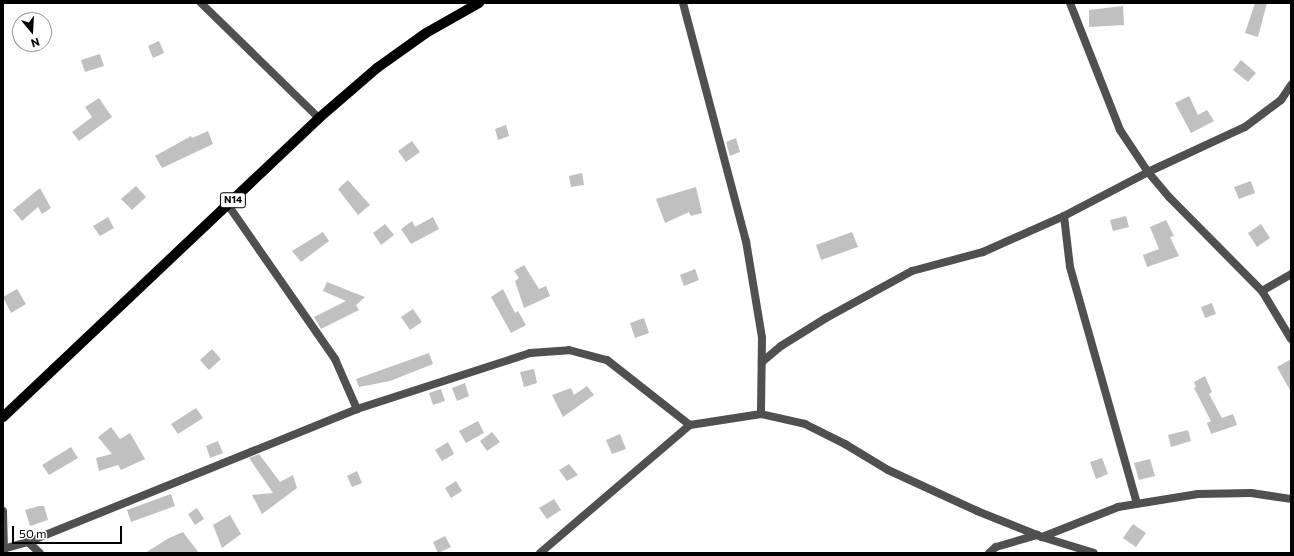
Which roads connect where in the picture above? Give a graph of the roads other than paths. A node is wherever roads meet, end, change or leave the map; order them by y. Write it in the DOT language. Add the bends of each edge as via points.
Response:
graph roads {
  1 [pos="201,3"];
  2 [pos="479,3"];
  3 [pos="683,3"];
  4 [pos="1070,3"];
  5 [pos="1291,85"];
  6 [pos="319,118"];
  7 [pos="1148,172"];
  8 [pos="228,205"];
  9 [pos="1064,216"];
  10 [pos="1291,274"];
  11 [pos="1262,291"];
  12 [pos="1291,339"];
  13 [pos="762,362"];
  14 [pos="357,409"];
  15 [pos="761,414"];
  16 [pos="3,417"];
  17 [pos="690,426"];
  18 [pos="1291,499"];
  19 [pos="1137,504"];
  20 [pos="3,511"];
  21 [pos="1039,536"];
  22 [pos="28,542"];
  23 [pos="4,550"];
  24 [pos="40,553"];
  25 [pos="540,553"];
  26 [pos="989,553"];
  27 [pos="1094,553"];
  1 -- 6 [label="street"];
  2 -- 6 [label="main road, N14" via="426,33 377,68"];
  3 -- 13 [label="street" via="746,241 762,338"];
  4 -- 7 [label="street" via="1120,130"];
  5 -- 7 [label="street" via="1281,100 1245,127"];
  6 -- 8 [label="main road, N14"];
  7 -- 9 [label="street"];
  7 -- 11 [label="street" via="1169,197"];
  8 -- 14 [label="street" via="335,359"];
  8 -- 16 [label="main road, N14"];
  9 -- 13 [label="street" via="983,252 912,271 826,318 781,346"];
  9 -- 19 [label="street" via="1070,267 1100,381"];
  10 -- 11 [label="street"];
  11 -- 12 [label="street"];
  13 -- 15 [label="street"];
  14 -- 17 [label="street" via="530,353 569,350 607,360"];
  14 -- 22 [label="street"];
  15 -- 17 [label="street"];
  15 -- 21 [label="street" via="805,424 888,470 977,512"];
  17 -- 25 [label="street"];
  18 -- 19 [label="street" via="1251,493 1198,494"];
  19 -- 21 [label="street" via="1118,507"];
  20 -- 23 [label="street"];
  21 -- 26 [label="street" via="996,547"];
  21 -- 27 [label="street"];
  22 -- 23 [label="street"];
  22 -- 24 [label="street"];
}
